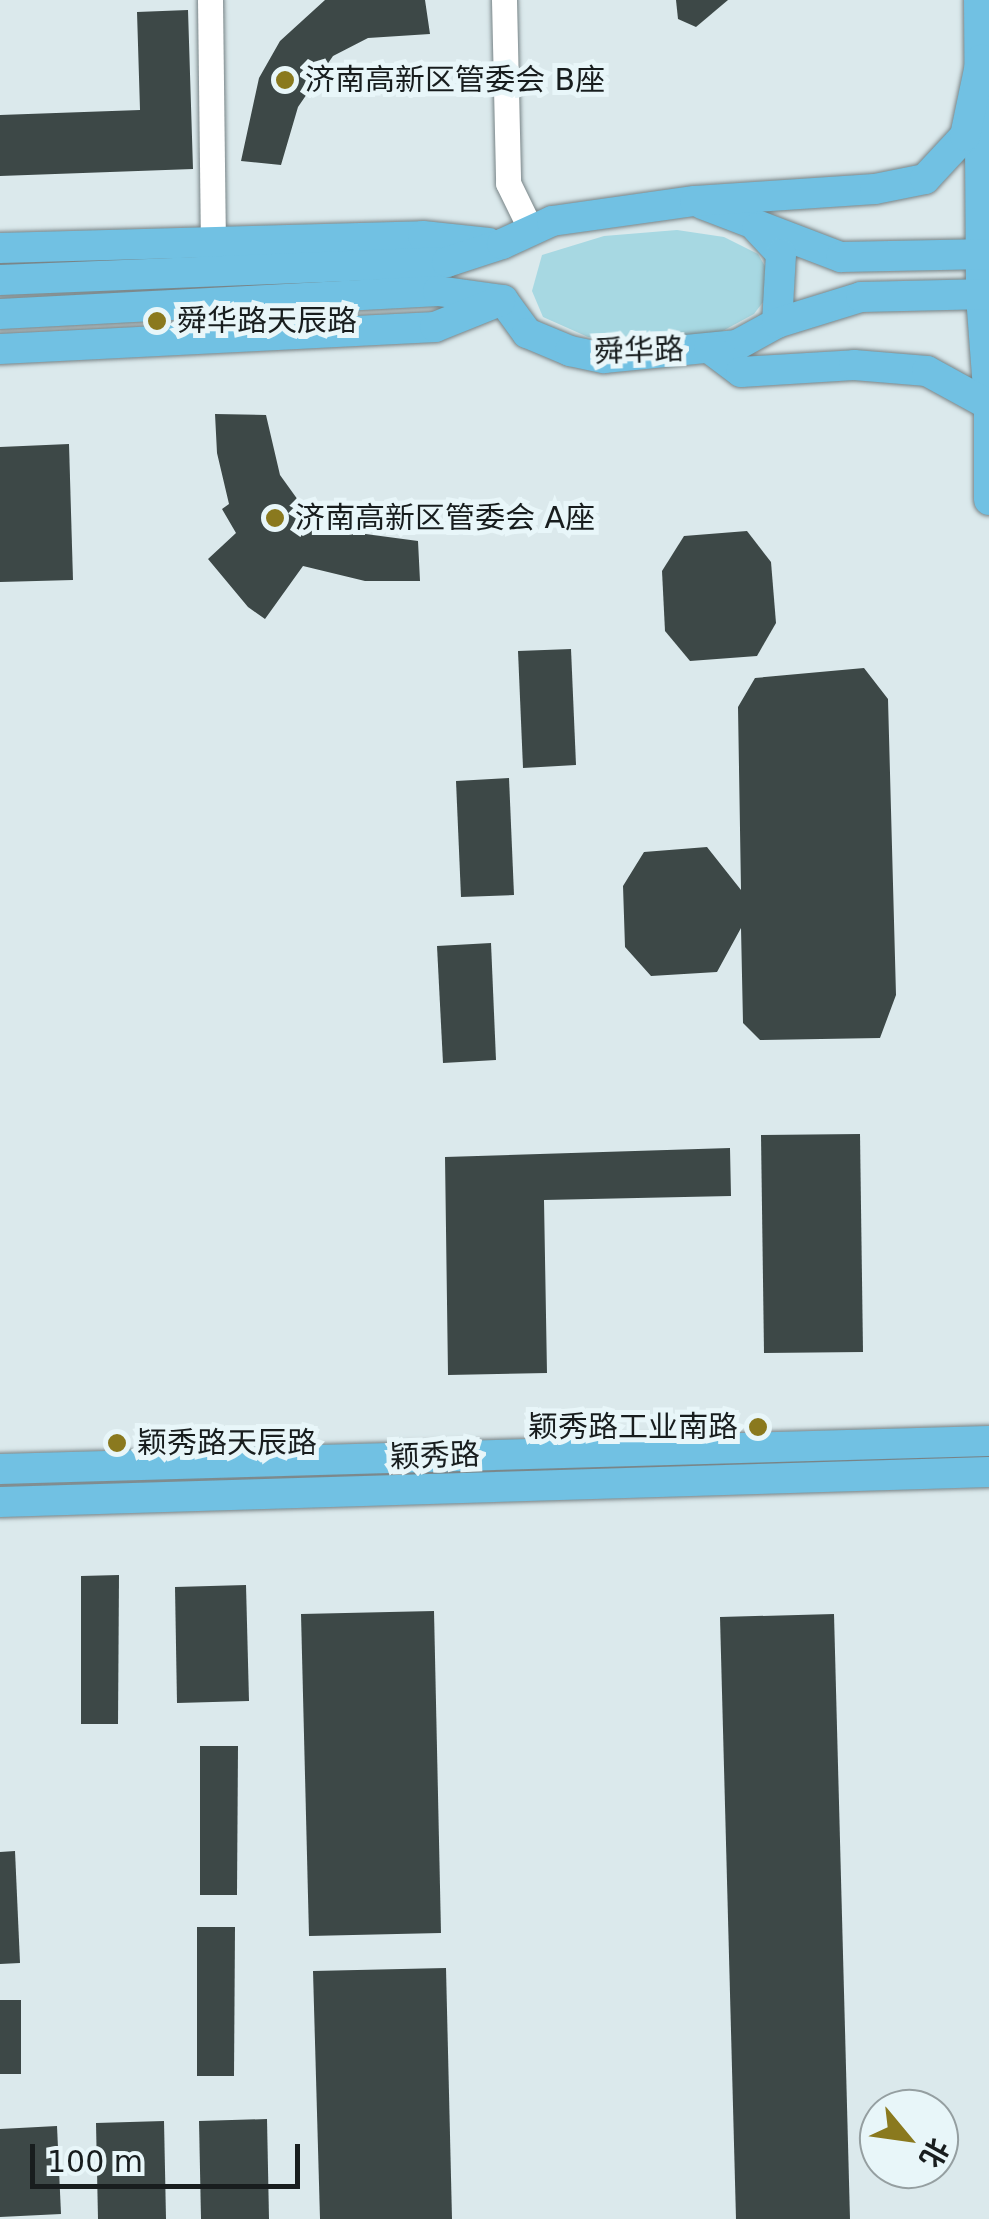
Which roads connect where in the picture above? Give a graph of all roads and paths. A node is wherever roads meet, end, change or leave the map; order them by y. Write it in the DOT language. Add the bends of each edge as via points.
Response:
graph roads {
  1 [pos="210,0"];
  2 [pos="504,0"];
  3 [pos="979,0"];
  4 [pos="981,60"];
  5 [pos="694,200"];
  6 [pos="756,226"];
  7 [pos="530,228"];
  8 [pos="213,242"];
  9 [pos="502,244"];
  10 [pos="0,248"];
  11 [pos="986,254"];
  12 [pos="0,280"];
  13 [pos="985,295"];
  14 [pos="502,300"];
  15 [pos="0,314"];
  16 [pos="776,323"];
  17 [pos="709,348"];
  18 [pos="0,349"];
  19 [pos="989,406"];
  20 [pos="989,500"];
  21 [pos="989,1440"];
  22 [pos="0,1469"];
  23 [pos="989,1472"];
  24 [pos="0,1502"];
  1 -- 8 [label="street"];
  2 -- 7 [label="street" via="508,182"];
  3 -- 4 [label="main road"];
  4 -- 5 [label="main road" via="964,136 926,179 875,189"];
  4 -- 11 [label="main road"];
  5 -- 6 [label="main road"];
  5 -- 7 [label="main road"];
  6 -- 11 [label="main road" via="840,256"];
  6 -- 16 [label="main road" via="781,254"];
  7 -- 9 [label="main road"];
  8 -- 9 [label="main road" via="423,236"];
  8 -- 10 [label="main road"];
  9 -- 12 [label="main road" via="447,262"];
  9 -- 14 [label="main road"];
  11 -- 13 [label="main road"];
  13 -- 16 [label="main road, 舜华路" via="862,297"];
  13 -- 19 [label="main road"];
  14 -- 15 [label="main road" via="438,291"];
  14 -- 17 [label="main road, 舜华路" via="528,334 570,351 604,358"];
  14 -- 18 [label="main road" via="435,327"];
  16 -- 17 [label="main road, 舜华路" via="737,345"];
  17 -- 19 [label="main road" via="741,372 854,365 927,371"];
  19 -- 20 [label="main road"];
  21 -- 22 [label="main road, 颖秀路"];
  23 -- 24 [label="main road, 颖秀路"];
}
